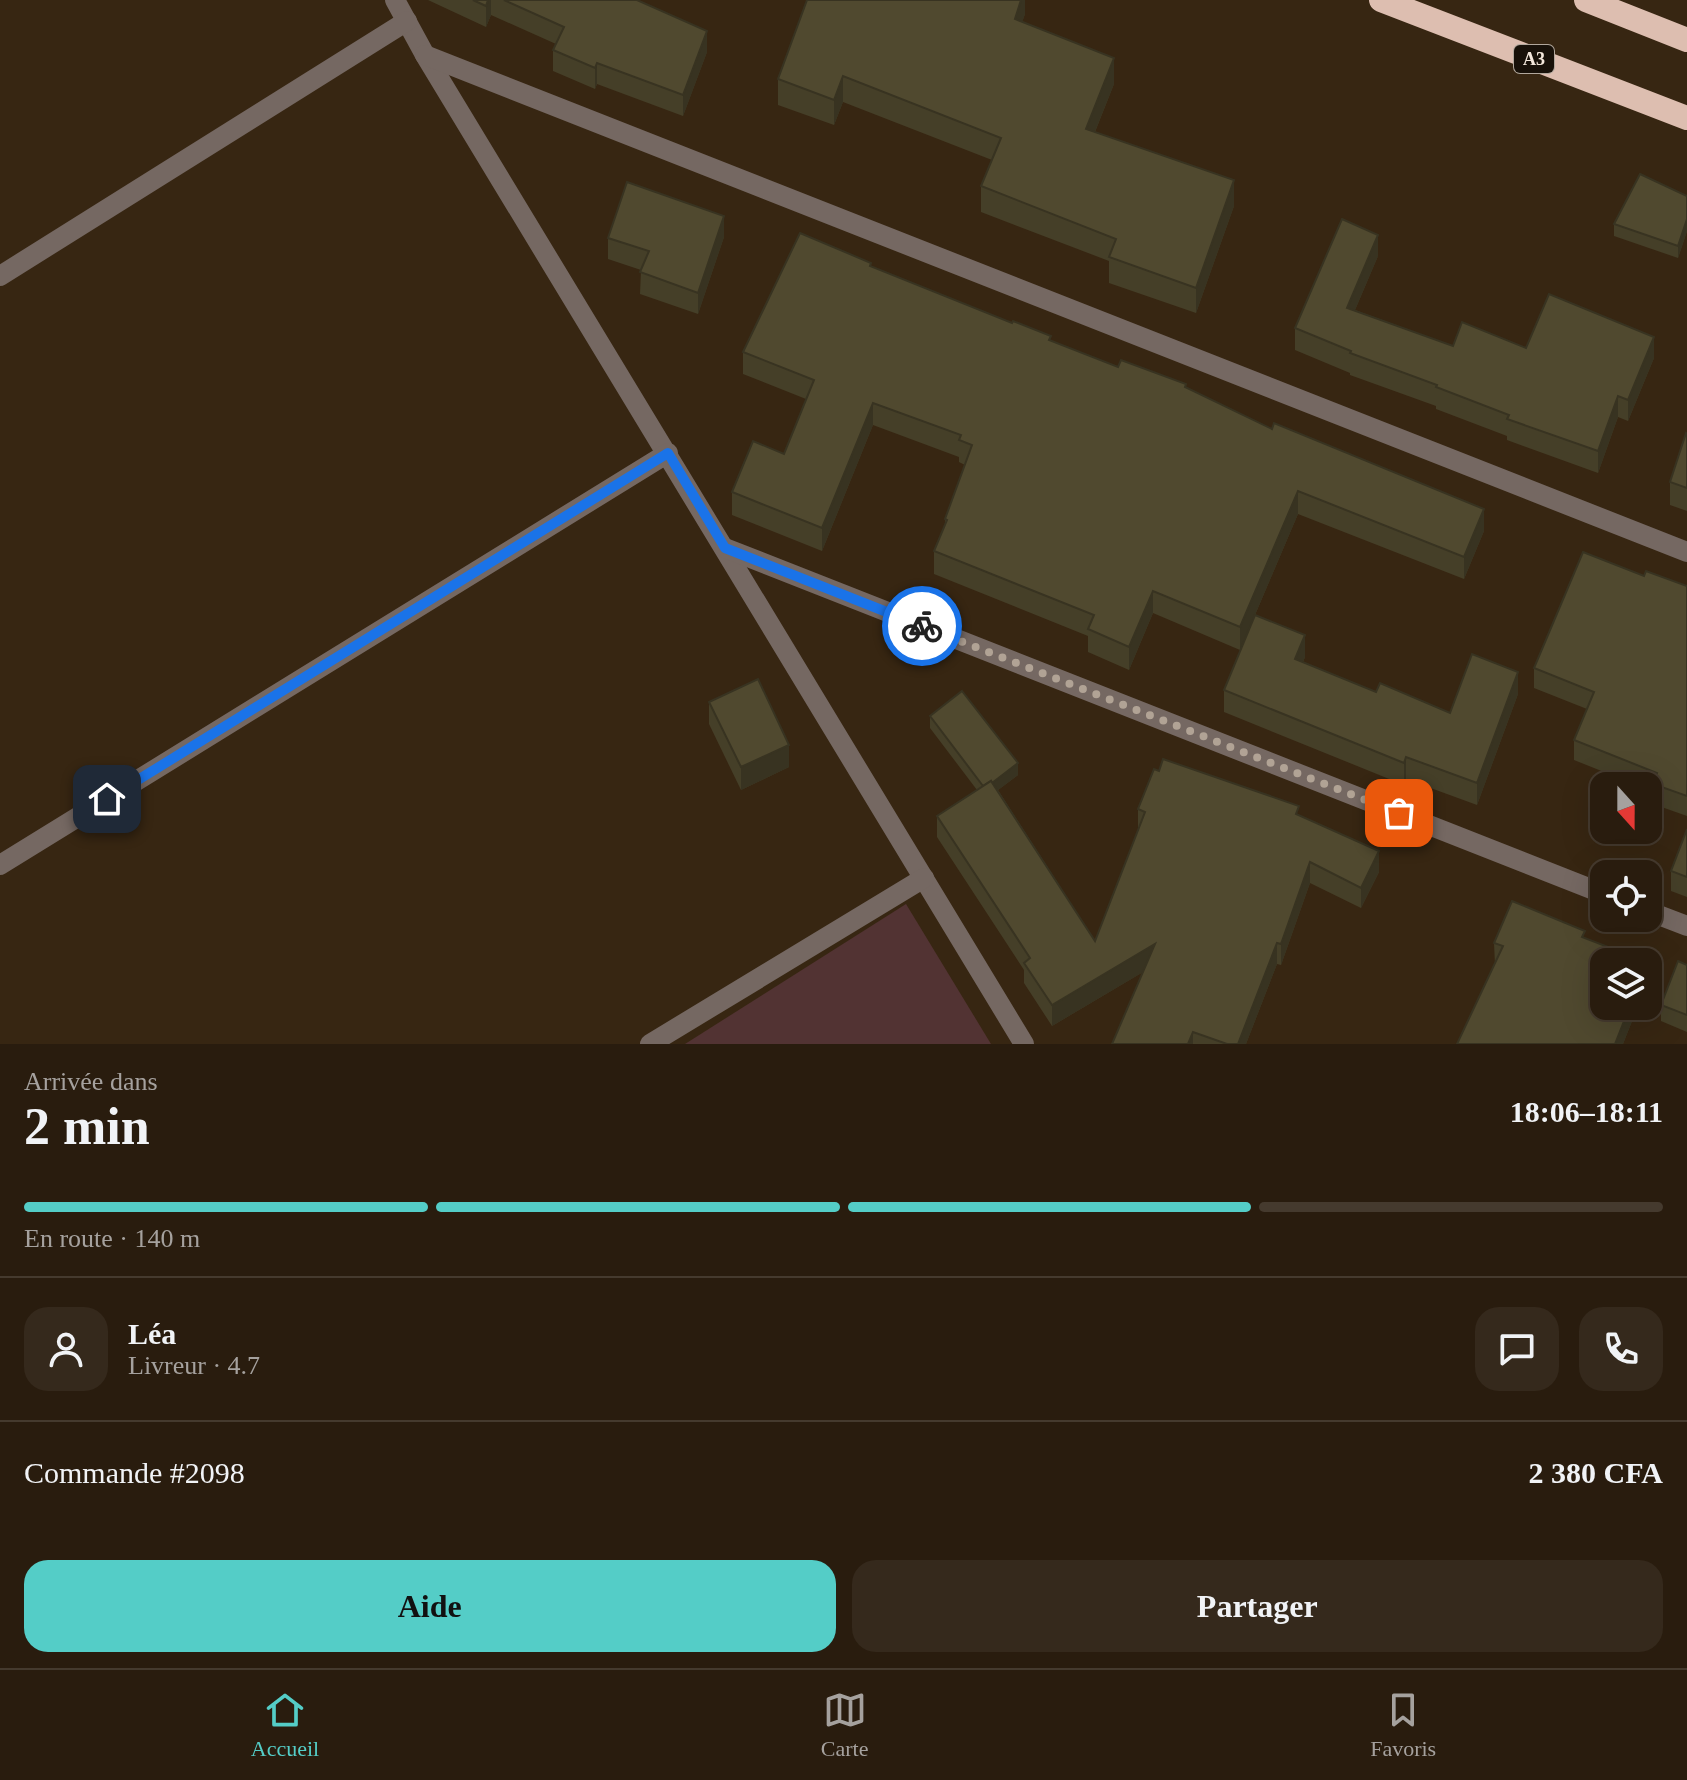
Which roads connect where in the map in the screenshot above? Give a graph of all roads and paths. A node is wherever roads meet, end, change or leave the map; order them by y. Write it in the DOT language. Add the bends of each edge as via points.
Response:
graph roads {
  1 [pos="395,0"];
  2 [pos="1381,0"];
  3 [pos="1586,0"];
  4 [pos="407,21"];
  5 [pos="1687,40"];
  6 [pos="425,55"];
  7 [pos="1687,118"];
  8 [pos="0,276"];
  9 [pos="668,453"];
  10 [pos="725,548"];
  11 [pos="1687,552"];
  12 [pos="0,865"];
  13 [pos="924,878"];
  14 [pos="1590,888"];
  15 [pos="1662,916"];
  16 [pos="1687,926"];
  17 [pos="650,1044"];
  18 [pos="1024,1044"];
  1 -- 4 [label="street"];
  2 -- 7 [label="highway, A3"];
  3 -- 5 [label="highway"];
  4 -- 6 [label="street"];
  4 -- 8 [label="street"];
  6 -- 9 [label="street"];
  6 -- 11 [label="street"];
  9 -- 10 [label="street"];
  9 -- 12 [label="street"];
  10 -- 13 [label="street"];
  10 -- 14 [label="street"];
  13 -- 17 [label="street"];
  13 -- 18 [label="street"];
  15 -- 16 [label="street"];
}
